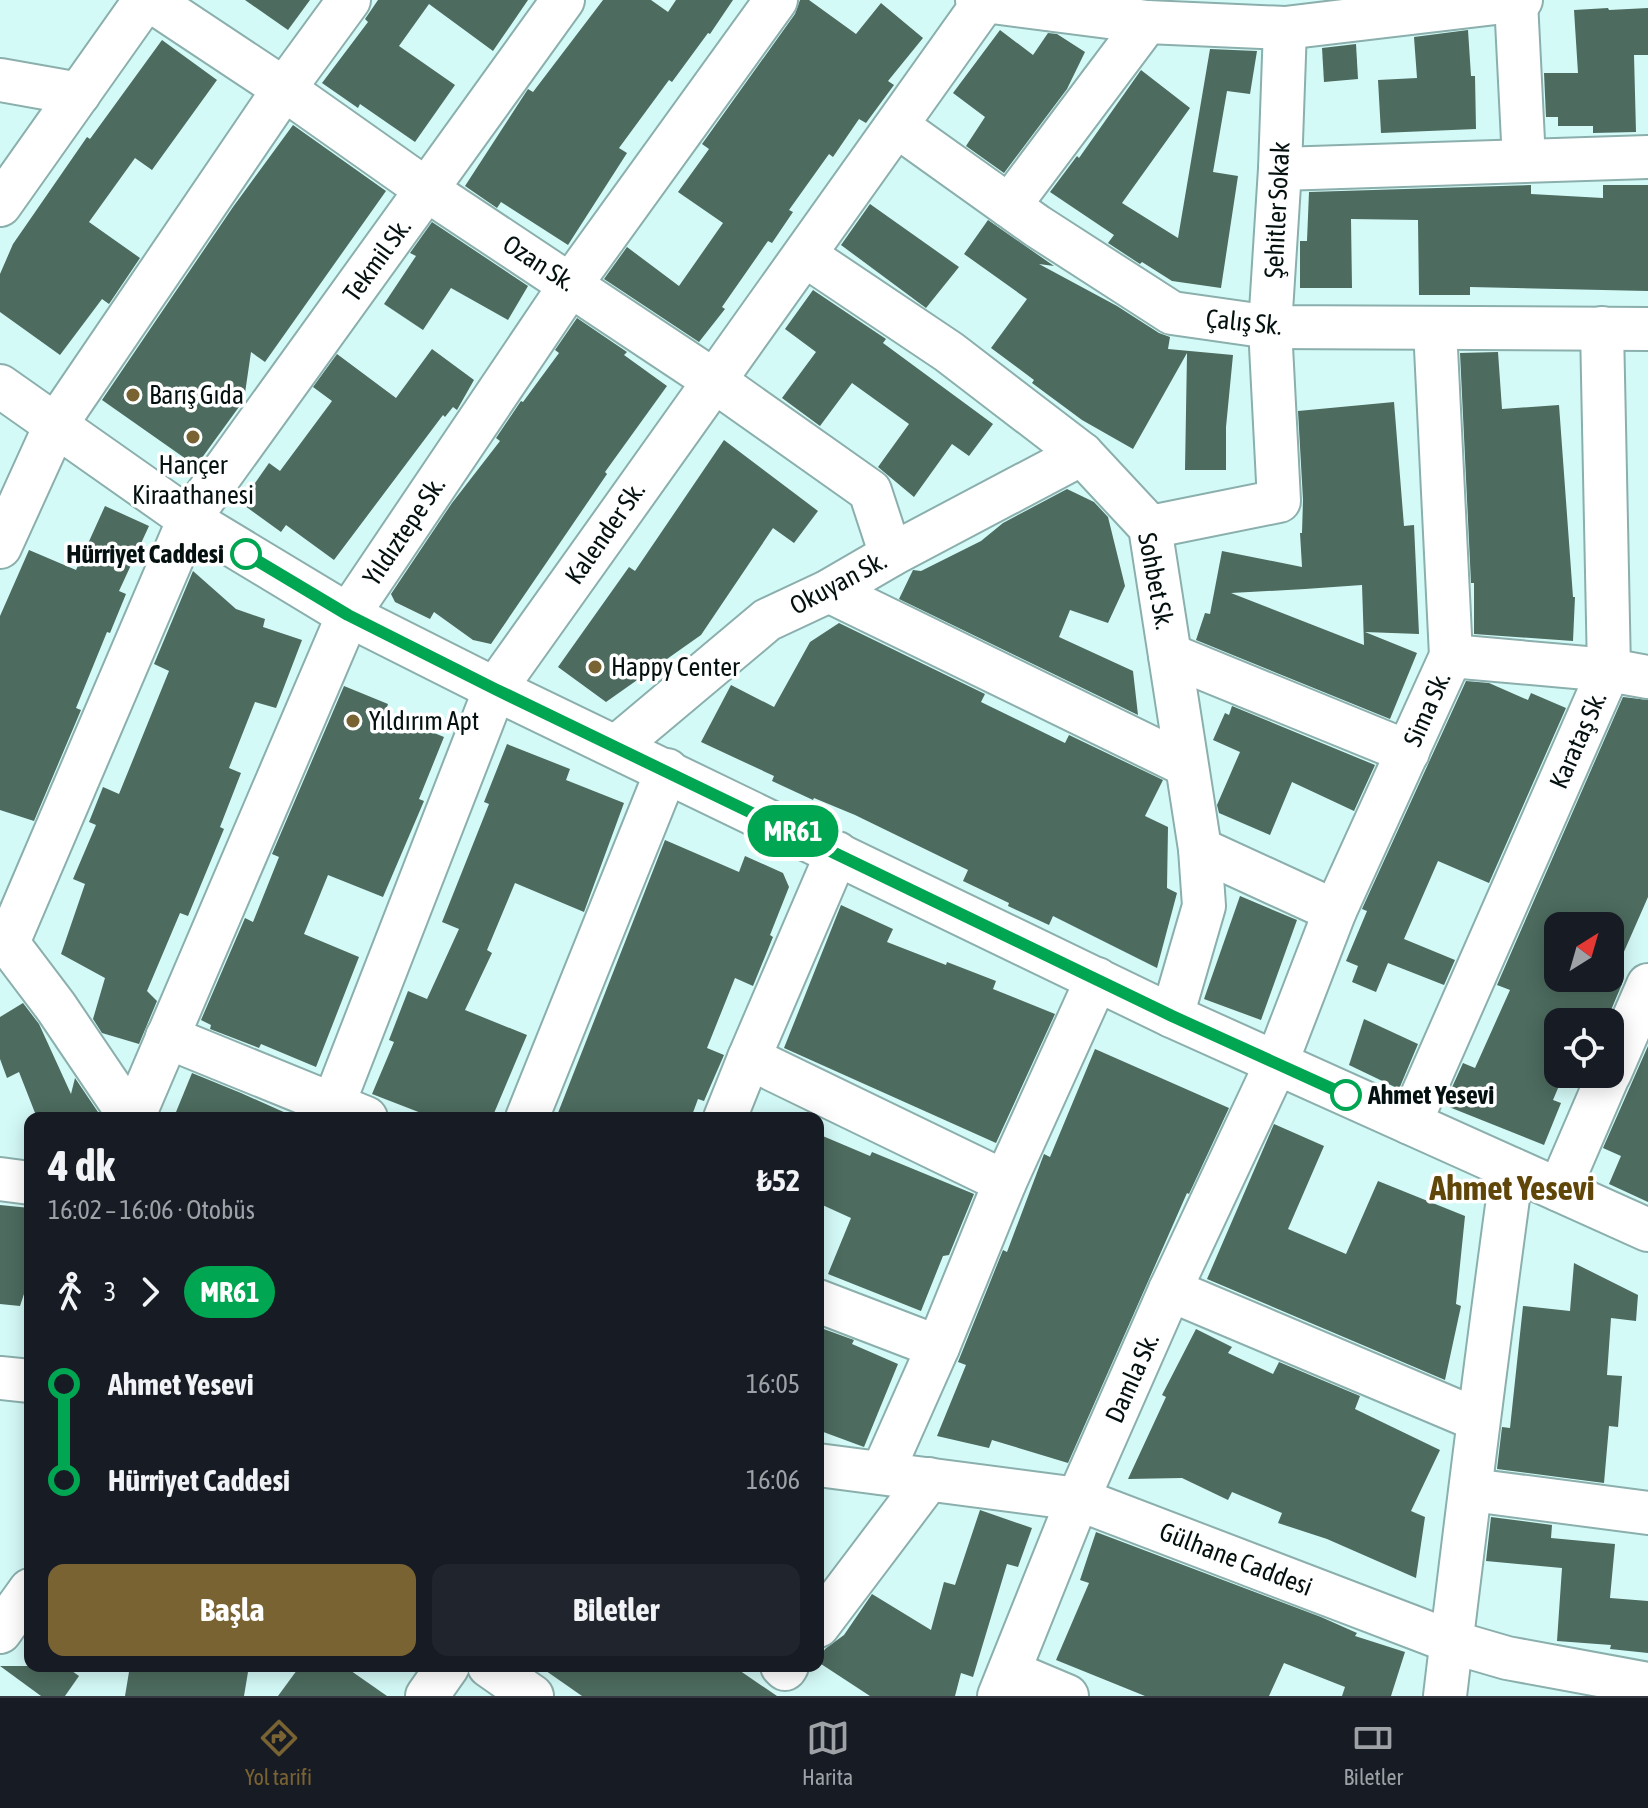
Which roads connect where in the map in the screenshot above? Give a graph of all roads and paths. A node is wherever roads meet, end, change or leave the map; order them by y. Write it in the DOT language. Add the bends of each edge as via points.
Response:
graph roads {
  1 [pos="148,0"];
  2 [pos="349,0"];
  3 [pos="563,0"];
  4 [pos="776,0"];
  5 [pos="1518,0"];
  6 [pos="981,1"];
  7 [pos="1175,15"];
  8 [pos="1285,28"];
  9 [pos="0,80"];
  10 [pos="284,89"];
  11 [pos="79,94"];
  12 [pos="897,126"];
  13 [pos="1648,157"];
  14 [pos="1524,161"];
  15 [pos="1280,169"];
  16 [pos="427,190"];
  17 [pos="0,205"];
  18 [pos="1009,206"];
  19 [pos="806,256"];
  20 [pos="571,284"];
  21 [pos="1270,327"];
  22 [pos="1435,328"];
  23 [pos="1602,328"];
  24 [pos="1648,329"];
  25 [pos="713,380"];
  26 [pos="0,386"];
  27 [pos="55,426"];
  28 [pos="1082,454"];
  29 [pos="189,519"];
  30 [pos="1150,527"];
  31 [pos="0,547"];
  32 [pos="891,555"];
  33 [pos="829,591"];
  34 [pos="348,615"];
  35 [pos="1170,655"];
  36 [pos="1451,656"];
  37 [pos="1629,674"];
  38 [pos="495,689"];
  39 [pos="617,746"];
  40 [pos="1408,752"];
  41 [pos="1186,765"];
  42 [pos="667,770"];
  43 [pos="1200,849"];
  44 [pos="837,853"];
  45 [pos="1335,911"];
  46 [pos="3,939"];
  47 [pos="1097,979"];
  48 [pos="1648,985"];
  49 [pos="1172,1016"];
  50 [pos="167,1037"];
  51 [pos="1624,1041"];
  52 [pos="749,1058"];
  53 [pos="1276,1064"];
  54 [pos="1603,1088"];
  55 [pos="128,1112"];
  56 [pos="135,1112"];
  57 [pos="338,1112"];
  58 [pos="344,1112"];
  59 [pos="529,1112"];
  60 [pos="727,1112"];
  61 [pos="1410,1123"];
  62 [pos="1512,1169"];
  63 [pos="0,1179"];
  64 [pos="24,1182"];
  65 [pos="1005,1182"];
  66 [pos="1559,1190"];
  67 [pos="1648,1230"];
  68 [pos="1170,1290"];
  69 [pos="824,1303"];
  70 [pos="938,1347"];
  71 [pos="0,1378"];
  72 [pos="24,1380"];
  73 [pos="1478,1420"];
  74 [pos="824,1466"];
  75 [pos="882,1473"];
  76 [pos="929,1479"];
  77 [pos="1472,1490"];
  78 [pos="1078,1499"];
  79 [pos="1648,1513"];
  80 [pos="0,1579"];
  81 [pos="24,1582"];
  82 [pos="24,1598"];
  83 [pos="824,1618"];
  84 [pos="0,1632"];
  85 [pos="1452,1642"];
  86 [pos="444,1672"];
  87 [pos="498,1672"];
  88 [pos="1005,1684"];
  89 [pos="1648,1684"];
  90 [pos="427,1696"];
  91 [pos="532,1696"];
  92 [pos="1067,1696"];
  93 [pos="1445,1696"];
  1 -- 10 [label="street, Ozan Sk."];
  1 -- 11 [label="street"];
  2 -- 10 [label="street"];
  3 -- 16 [label="street, Tekmil Sk."];
  4 -- 20 [label="street, Yıldıztepe Sk."];
  5 -- 8 [label="street"];
  5 -- 14 [label="street"];
  6 -- 7 [label="street"];
  6 -- 12 [label="street, Kalender Sk."];
  7 -- 8 [label="street"];
  7 -- 18 [label="street"];
  8 -- 15 [label="street, Şehitler Sokak"];
  9 -- 11 [label="street"];
  10 -- 16 [label="street, Ozan Sk."];
  10 -- 27 [label="street"];
  11 -- 17 [label="street"];
  12 -- 18 [label="street, Çalış Sk."];
  12 -- 19 [label="street, Kalender Sk."];
  13 -- 14 [label="street"];
  14 -- 15 [label="street"];
  15 -- 21 [label="street, Şehitler Sokak"];
  16 -- 20 [label="street, Ozan Sk."];
  16 -- 29 [label="street, Tekmil Sk."];
  18 -- 21 [label="street, Çalış Sk." via="1172,313"];
  19 -- 25 [label="street, Kalender Sk."];
  19 -- 28 [label="street, Sohbet Sk." via="949,352"];
  20 -- 25 [label="street, Ozan Sk."];
  20 -- 34 [label="street, Yıldıztepe Sk."];
  21 -- 22 [label="street, Çalış Sk."];
  21 -- 30 [label="street, Şehitler Sokak" via="1279,501"];
  22 -- 23 [label="street, Çalış Sk."];
  22 -- 36 [label="street, Sima Sk."];
  23 -- 24 [label="street, Çalış Sk."];
  23 -- 37 [label="street, Karataş Sk."];
  25 -- 32 [label="street, Ozan Sk." via="870,491"];
  25 -- 38 [label="street, Kalender Sk."];
  26 -- 27 [label="street"];
  27 -- 29 [label="street"];
  27 -- 31 [label="street"];
  28 -- 30 [label="street, Sohbet Sk."];
  28 -- 32 [label="street, Okuyan Sk."];
  29 -- 34 [label="street"];
  29 -- 46 [label="street, Tekmil Sk."];
  30 -- 35 [label="street, Sohbet Sk."];
  32 -- 33 [label="street, Okuyan Sk."];
  33 -- 39 [label="street, Okuyan Sk." via="767,620"];
  33 -- 41 [label="street"];
  34 -- 38 [label="street"];
  34 -- 50 [label="street, Yıldıztepe Sk."];
  35 -- 40 [label="street"];
  35 -- 41 [label="street, Sohbet Sk."];
  36 -- 37 [label="street"];
  36 -- 40 [label="street, Sima Sk."];
  37 -- 61 [label="street, Karataş Sk."];
  38 -- 39 [label="street"];
  38 -- 58 [label="street, Kalender Sk."];
  39 -- 42 [label="street"];
  40 -- 45 [label="street, Sima Sk."];
  41 -- 43 [label="street, Sohbet Sk."];
  42 -- 44 [label="street"];
  42 -- 59 [label="street"];
  43 -- 45 [label="street"];
  43 -- 49 [label="street, Sohbet Sk." via="1204,906"];
  44 -- 47 [label="street"];
  44 -- 52 [label="street"];
  45 -- 53 [label="street, Sima Sk."];
  46 -- 55 [label="street"];
  47 -- 49 [label="street"];
  47 -- 65 [label="street"];
  48 -- 51 [label="street"];
  49 -- 53 [label="street"];
  50 -- 56 [label="street, Yıldıztepe Sk."];
  50 -- 57 [label="street"];
  52 -- 60 [label="street"];
  52 -- 65 [label="street"];
  53 -- 61 [label="street"];
  53 -- 68 [label="street, Damla Sk."];
  54 -- 66 [label="street"];
  61 -- 62 [label="street"];
  62 -- 66 [label="street"];
  62 -- 73 [label="street"];
  63 -- 64 [label="street"];
  65 -- 70 [label="street"];
  66 -- 67 [label="street"];
  68 -- 73 [label="street"];
  68 -- 78 [label="street, Damla Sk."];
  69 -- 70 [label="street"];
  70 -- 75 [label="street"];
  71 -- 72 [label="street"];
  73 -- 77 [label="street"];
  74 -- 75 [label="street, Gülhane Caddesi"];
  75 -- 76 [label="street, Gülhane Caddesi"];
  76 -- 78 [label="street, Gülhane Caddesi"];
  76 -- 83 [label="street"];
  77 -- 79 [label="street"];
  77 -- 85 [label="street"];
  78 -- 85 [label="street, Gülhane Caddesi"];
  78 -- 88 [label="street, Damla Sk."];
  80 -- 81 [label="street"];
  82 -- 84 [label="street"];
  85 -- 89 [label="street, Gülhane Caddesi" via="1507,1658"];
  85 -- 93 [label="street"];
  86 -- 90 [label="street"];
  87 -- 91 [label="street"];
  88 -- 92 [label="street"];
}
